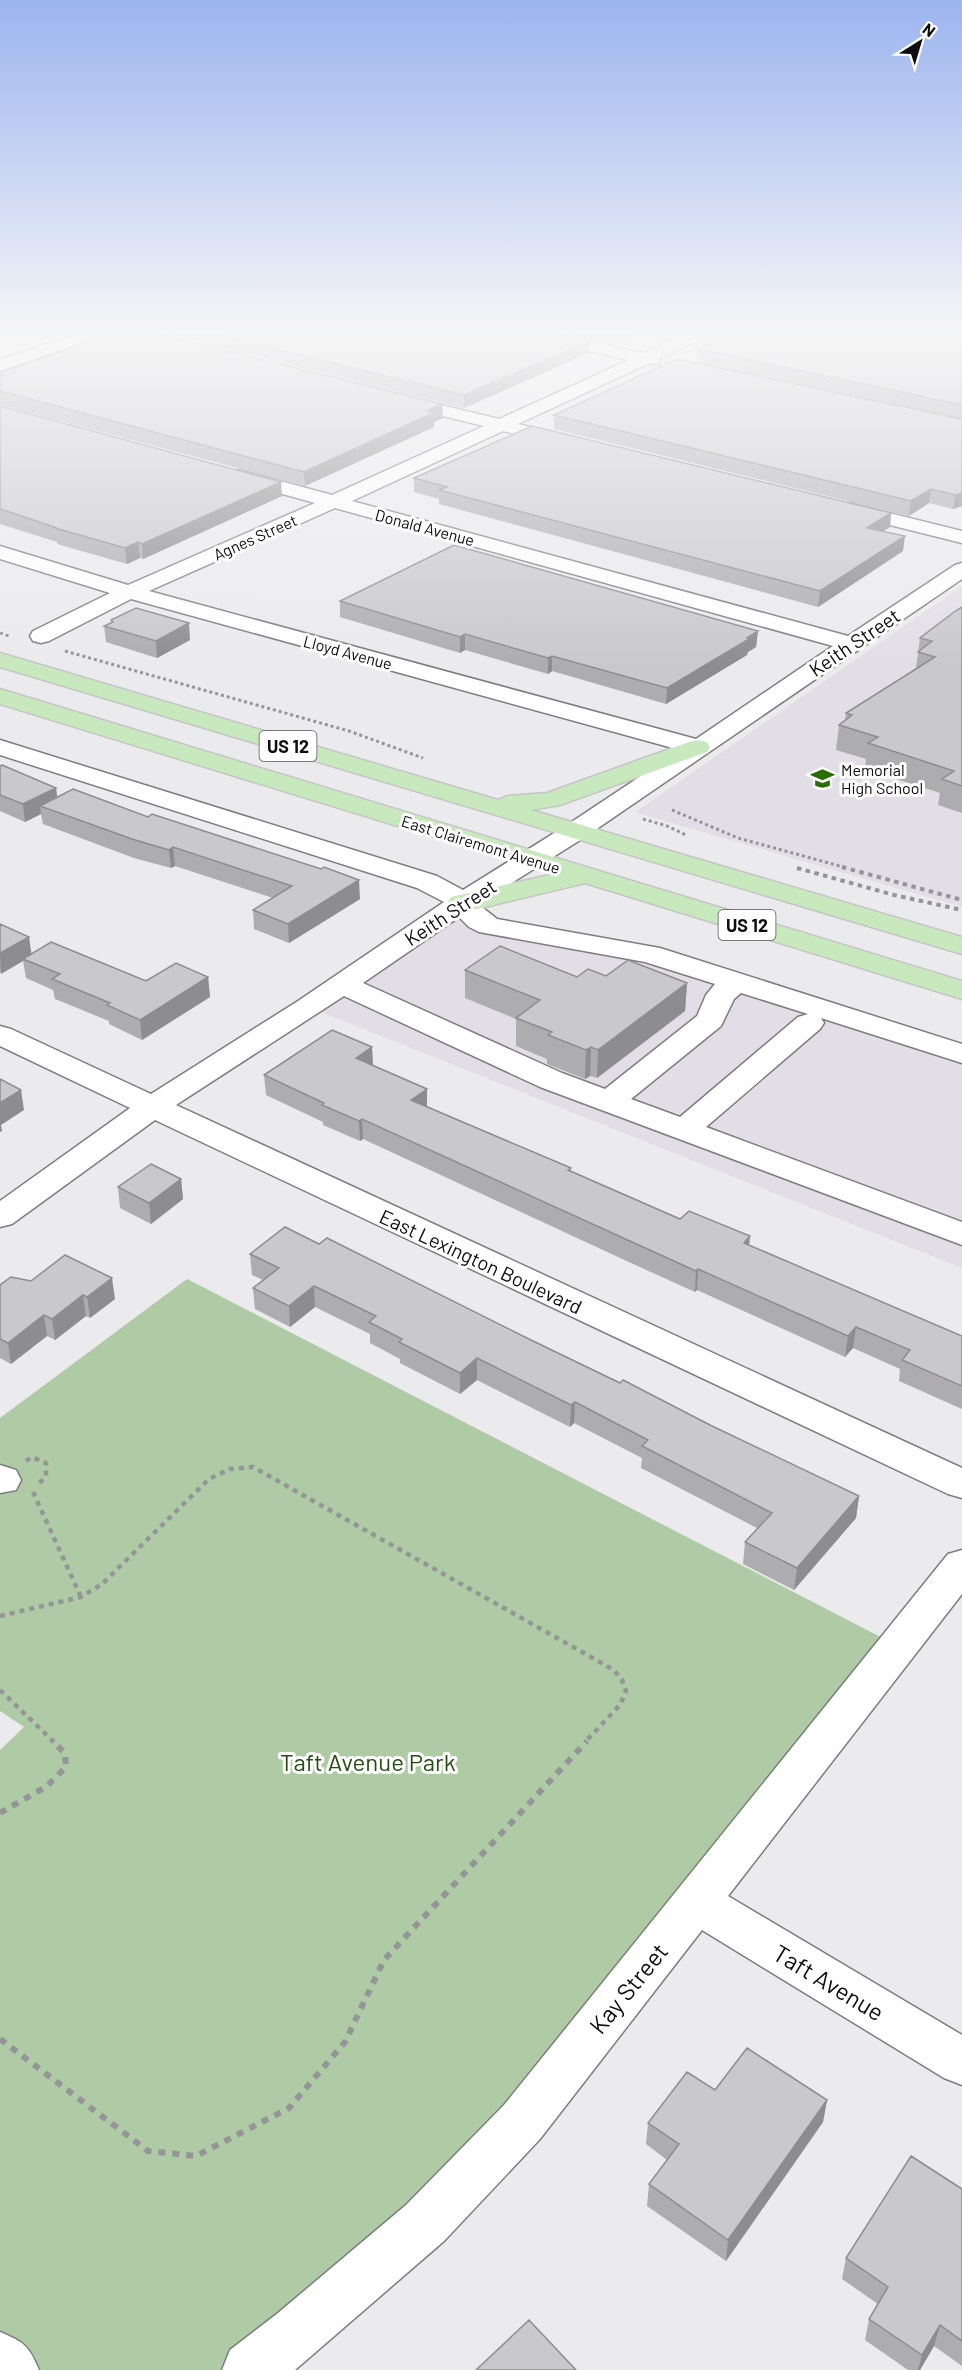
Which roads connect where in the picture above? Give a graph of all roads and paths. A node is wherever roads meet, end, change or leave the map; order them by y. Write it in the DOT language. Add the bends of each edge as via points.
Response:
graph roads {
  1 [pos="458,445"];
  2 [pos="580,445"];
  3 [pos="586,446"];
  4 [pos="216,470"];
  5 [pos="333,502"];
  6 [pos="837,506"];
  7 [pos="962,537"];
  8 [pos="0,552"];
  9 [pos="962,569"];
  10 [pos="129,592"];
  11 [pos="0,633"];
  12 [pos="41,636"];
  13 [pos="16,638"];
  14 [pos="850,644"];
  15 [pos="62,651"];
  16 [pos="0,660"];
  17 [pos="0,682"];
  18 [pos="0,696"];
  19 [pos="0,747"];
  20 [pos="698,747"];
  21 [pos="423,758"];
  22 [pos="480,803"];
  23 [pos="672,810"];
  24 [pos="602,813"];
  25 [pos="576,831"];
  26 [pos="692,837"];
  27 [pos="532,860"];
  28 [pos="790,866"];
  29 [pos="584,876"];
  30 [pos="962,900"];
  31 [pos="461,903"];
  32 [pos="962,910"];
  33 [pos="962,947"];
  34 [pos="736,981"];
  35 [pos="342,984"];
  36 [pos="962,990"];
  37 [pos="809,1023"];
  38 [pos="0,1035"];
  39 [pos="962,1054"];
  40 [pos="610,1101"];
  41 [pos="152,1107"];
  42 [pos="685,1130"];
  43 [pos="0,1217"];
  44 [pos="962,1234"];
  45 [pos="1,1479"];
  46 [pos="962,1484"];
  47 [pos="962,1565"];
  48 [pos="81,1597"];
  49 [pos="0,1616"];
  50 [pos="0,1690"];
  51 [pos="0,1813"];
  52 [pos="697,1902"];
  53 [pos="0,2038"];
  54 [pos="962,2062"];
  55 [pos="0,2360"];
  56 [pos="11,2370"];
  57 [pos="250,2370"];
  1 -- 5 [label="street, Agnes Street"];
  2 -- 3 [label="street"];
  4 -- 5 [label="street, Donald Avenue"];
  5 -- 10 [label="street, Agnes Street"];
  5 -- 14 [label="street, Donald Avenue"];
  6 -- 7 [label="street"];
  8 -- 10 [label="street, Lloyd Avenue"];
  9 -- 14 [label="street, Keith Street"];
  10 -- 12 [label="street, Agnes Street"];
  10 -- 20 [label="street, Lloyd Avenue"];
  11 -- 13 [label="path"];
  14 -- 20 [label="street, Keith Street"];
  15 -- 21 [label="path" via="349,731"];
  16 -- 22 [label="main road, East Clairemont Avenue / US 12"];
  17 -- 25 [label="main road" via="289,769 511,829 553,835"];
  18 -- 27 [label="main road, East Clairemont Avenue / US 12"];
  19 -- 31 [label="street" via="427,882"];
  20 -- 22 [label="main road" via="551,800"];
  20 -- 24 [label="street, Keith Street"];
  22 -- 25 [label="main road, East Clairemont Avenue / US 12"];
  23 -- 30 [label="path" via="738,838"];
  24 -- 25 [label="street, Keith Street"];
  24 -- 26 [label="path" via="654,821"];
  25 -- 27 [label="street, Keith Street"];
  25 -- 33 [label="main road, East Clairemont Avenue / US 12"];
  27 -- 29 [label="main road, East Clairemont Avenue / US 12"];
  27 -- 31 [label="street, Keith Street"];
  27 -- 33 [label="main road" via="592,852 871,930"];
  28 -- 32 [label="path"];
  29 -- 31 [label="main road" via="544,883 489,900"];
  29 -- 36 [label="main road, East Clairemont Avenue / US 12"];
  31 -- 34 [label="street" via="479,921 501,930 634,950"];
  31 -- 35 [label="street, Keith Street"];
  34 -- 39 [label="street"];
  34 -- 40 [label="street" via="721,995 711,1020"];
  35 -- 40 [label="street" via="551,1080"];
  35 -- 41 [label="street, Keith Street"];
  37 -- 42 [label="street"];
  38 -- 41 [label="street, East Lexington Boulevard"];
  40 -- 42 [label="street"];
  41 -- 43 [label="street, Keith Street"];
  41 -- 46 [label="street, East Lexington Boulevard"];
  42 -- 44 [label="street"];
  45 -- 48 [label="path" via="32,1457 46,1463 46,1476 33,1492"];
  47 -- 52 [label="street, Kay Street"];
  48 -- 49 [label="path"];
  48 -- 53 [label="path" via="102,1584 209,1479 235,1467 253,1467 614,1670 626,1691 620,1705 384,1960 345,2042 289,2108 196,2157 148,2151"];
  50 -- 51 [label="path" via="65,1753 66,1767 47,1786"];
  52 -- 54 [label="street, Taft Avenue"];
  52 -- 57 [label="street, Kay Street" via="522,2122 434,2215"];
  55 -- 56 [label="street"];
}
